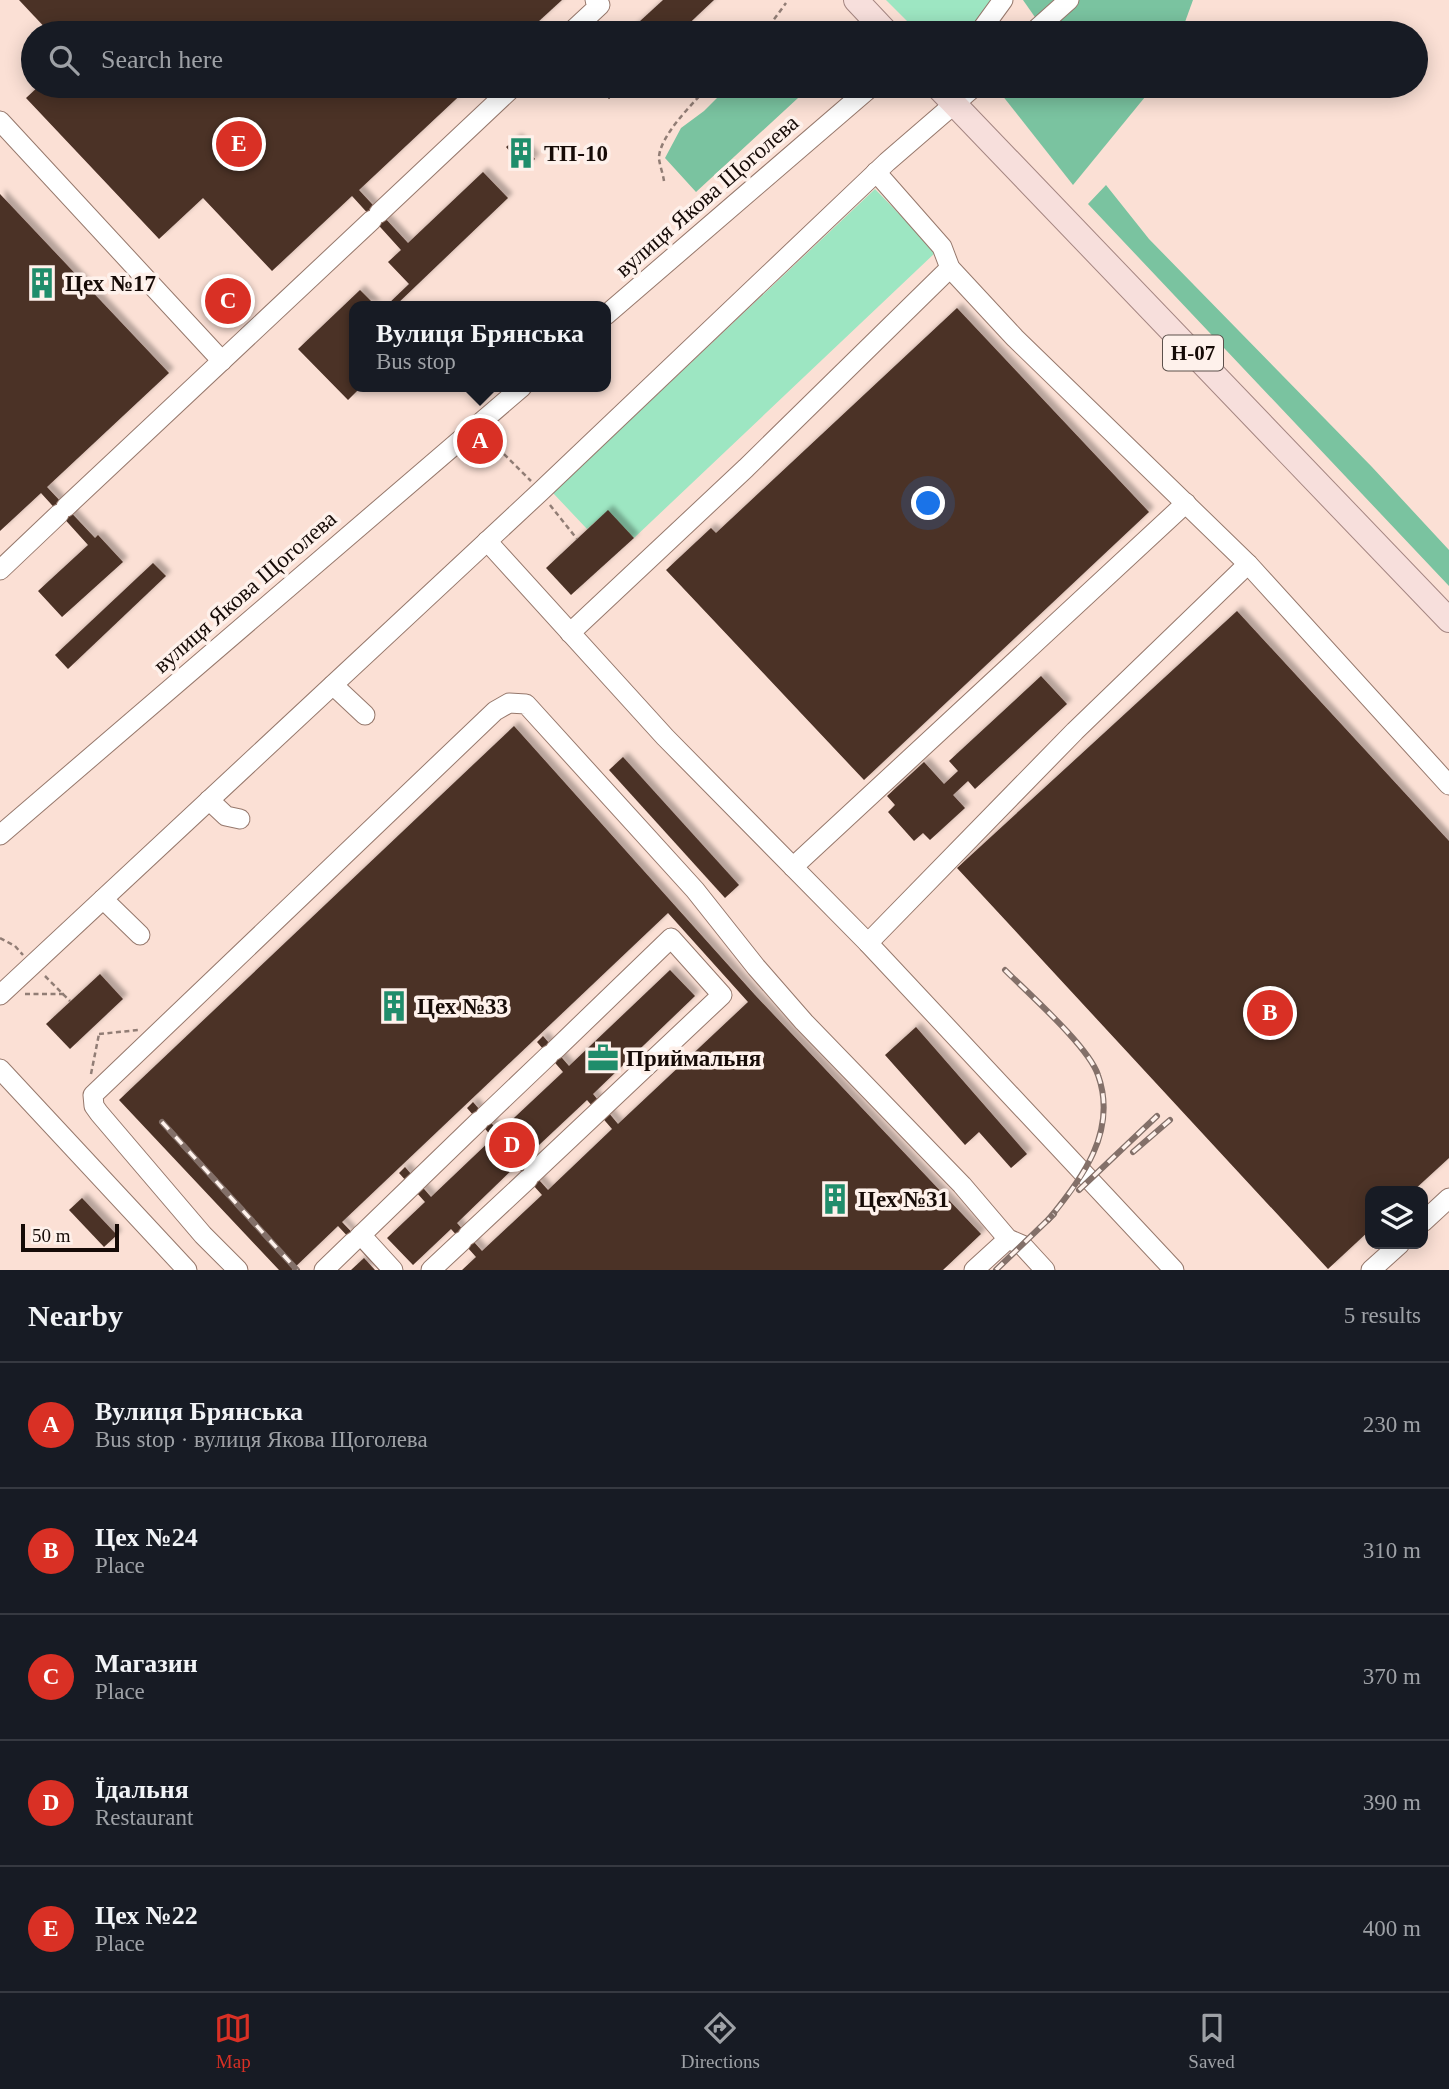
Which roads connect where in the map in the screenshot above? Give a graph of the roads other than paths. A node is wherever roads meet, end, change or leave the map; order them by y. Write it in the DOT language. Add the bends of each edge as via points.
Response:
graph roads {
  1 [pos="595,0"];
  2 [pos="856,0"];
  3 [pos="1003,0"];
  4 [pos="1069,0"];
  5 [pos="583,21"];
  6 [pos="876,21"];
  7 [pos="988,21"];
  8 [pos="1045,21"];
  9 [pos="501,98"];
  10 [pos="858,98"];
  11 [pos="938,98"];
  12 [pos="951,98"];
  13 [pos="0,121"];
  14 [pos="876,172"];
  15 [pos="950,268"];
  16 [pos="611,311"];
  17 [pos="222,361"];
  18 [pos="516,392"];
  19 [pos="1185,503"];
  20 [pos="487,541"];
  21 [pos="1248,564"];
  22 [pos="0,570"];
  23 [pos="1449,620"];
  24 [pos="570,633"];
  25 [pos="333,685"];
  26 [pos="365,715"];
  27 [pos="1449,785"];
  28 [pos="209,800"];
  29 [pos="240,819"];
  30 [pos="0,835"];
  31 [pos="793,867"];
  32 [pos="103,899"];
  33 [pos="140,935"];
  34 [pos="868,943"];
  35 [pos="0,995"];
  36 [pos="0,1069"];
  37 [pos="1449,1198"];
  38 [pos="1428,1217"];
  39 [pos="357,1238"];
  40 [pos="1008,1239"];
  41 [pos="1394,1249"];
  42 [pos="187,1270"];
  43 [pos="238,1270"];
  44 [pos="324,1270"];
  45 [pos="393,1270"];
  46 [pos="431,1270"];
  47 [pos="974,1270"];
  48 [pos="1045,1270"];
  49 [pos="1174,1270"];
  50 [pos="1371,1270"];
  1 -- 5 [label="street" via="600,5"];
  2 -- 6 [label="main road"];
  3 -- 7 [label="street"];
  4 -- 8 [label="street"];
  9 -- 17 [label="street"];
  10 -- 16 [label="street, вулиця Якова Щоголева"];
  11 -- 14 [label="street"];
  12 -- 23 [label="main road, Н-07"];
  13 -- 17 [label="street"];
  14 -- 15 [label="street" via="942,247"];
  14 -- 20 [label="street" via="533,484"];
  15 -- 19 [label="street" via="1015,338"];
  15 -- 24 [label="street"];
  17 -- 22 [label="street"];
  18 -- 30 [label="street, вулиця Якова Щоголева"];
  19 -- 21 [label="street"];
  19 -- 31 [label="street"];
  20 -- 24 [label="street"];
  20 -- 25 [label="street"];
  21 -- 27 [label="street"];
  21 -- 34 [label="street"];
  24 -- 31 [label="street"];
  25 -- 26 [label="street"];
  25 -- 28 [label="street"];
  28 -- 29 [label="street" via="226,816"];
  28 -- 32 [label="street"];
  31 -- 34 [label="street"];
  32 -- 33 [label="street"];
  32 -- 35 [label="street"];
  34 -- 49 [label="street"];
  36 -- 42 [label="street"];
  37 -- 38 [label="street"];
  39 -- 44 [label="street"];
  39 -- 45 [label="street"];
  39 -- 46 [label="street" via="671,938 722,995"];
  40 -- 43 [label="street" via="804,1022 695,890 556,735 526,704 509,703 495,711 93,1095 99,1113"];
  40 -- 47 [label="street"];
  40 -- 48 [label="street" via="1022,1245"];
  41 -- 50 [label="street"];
}
